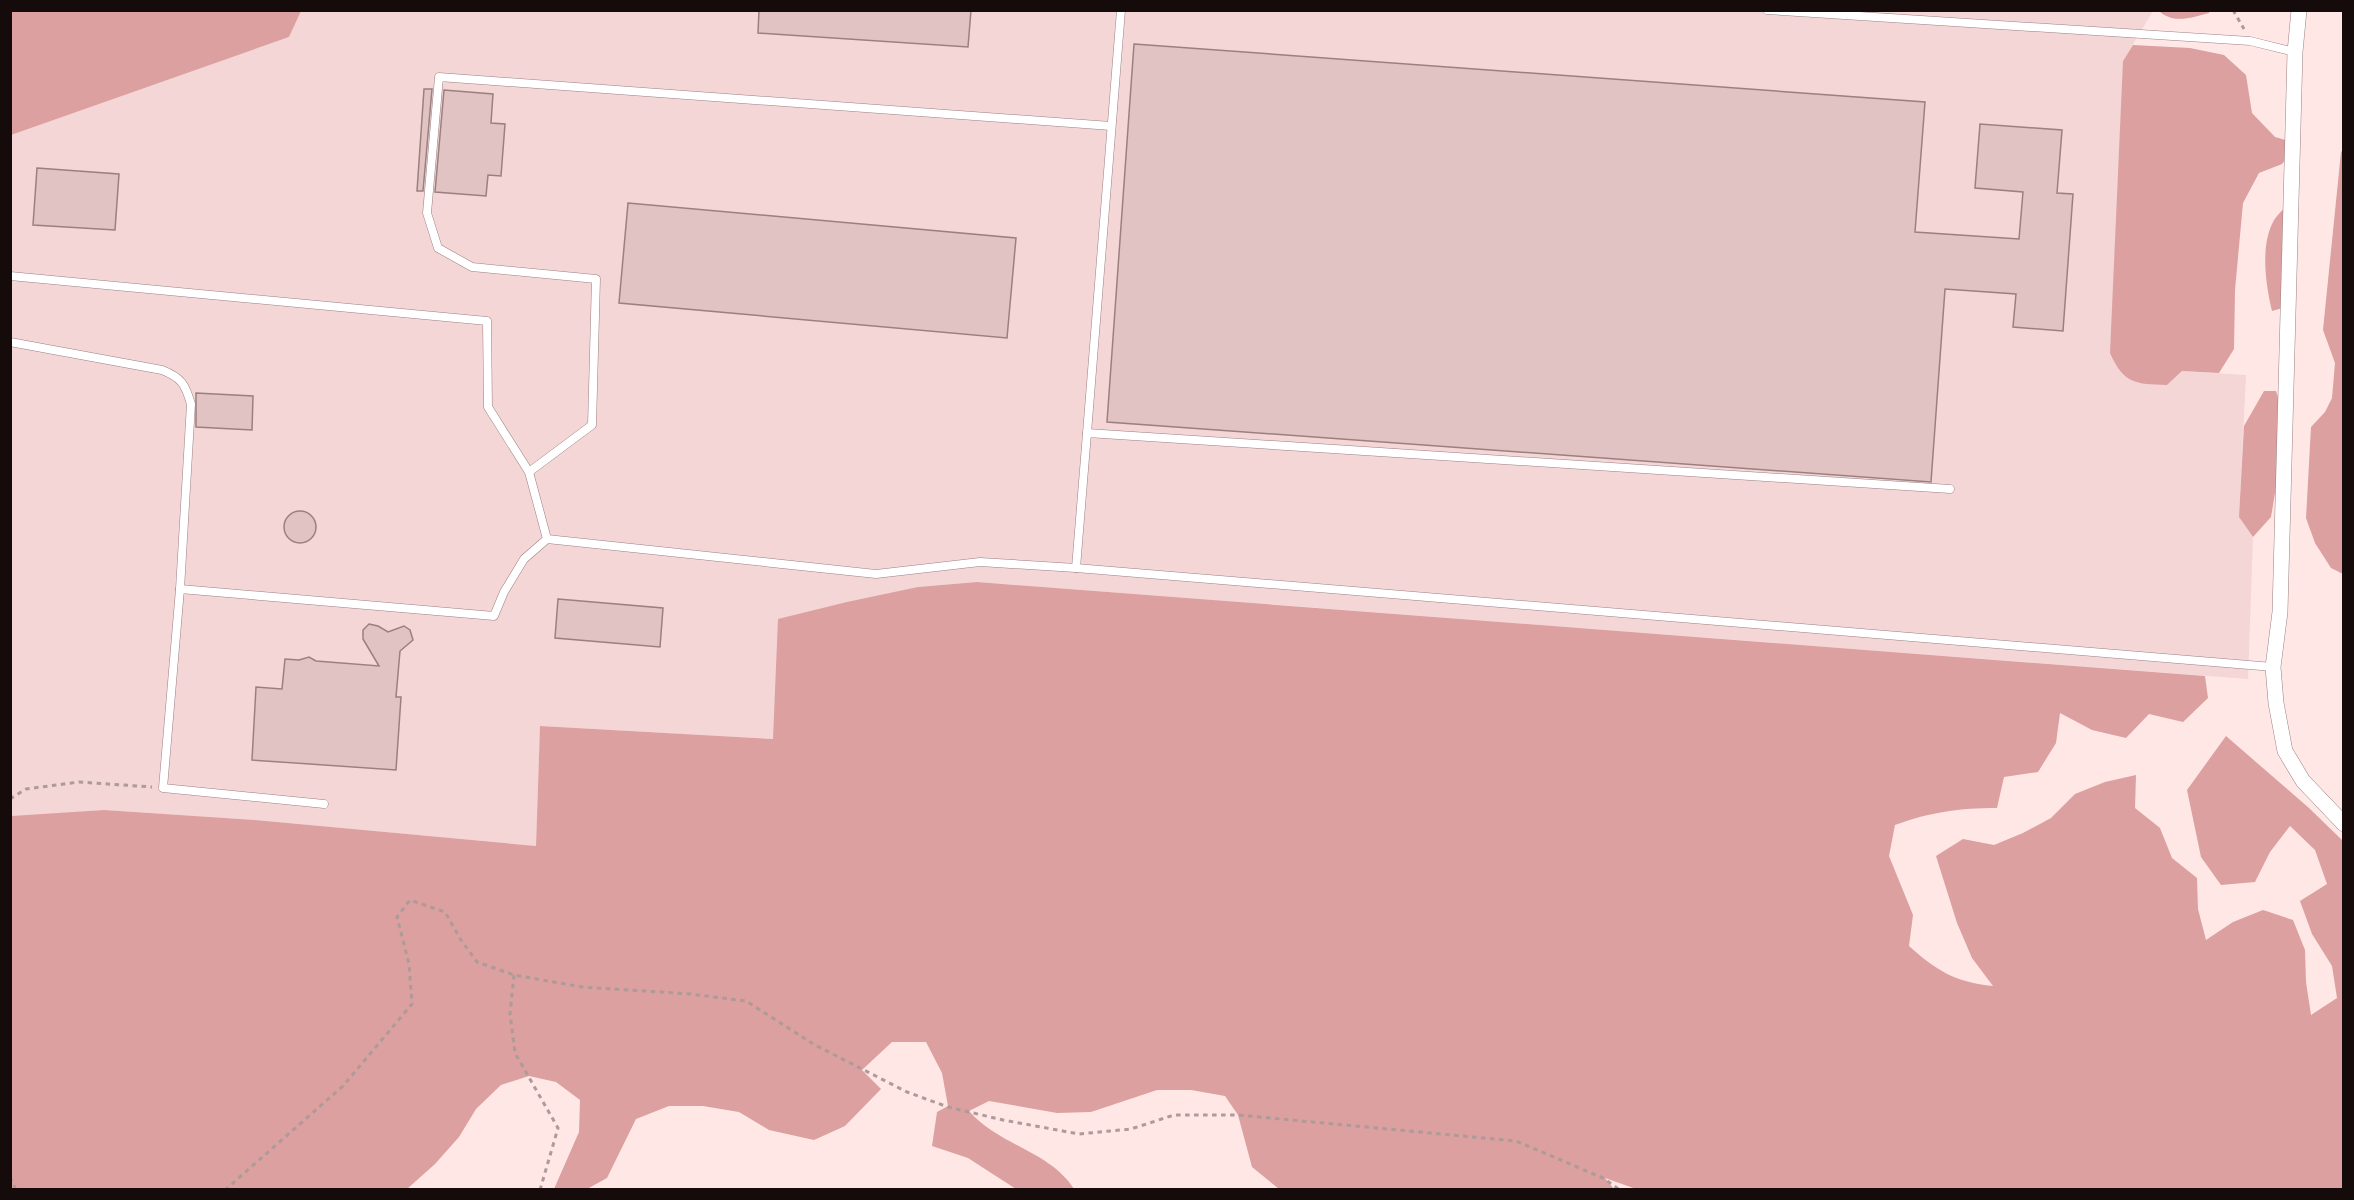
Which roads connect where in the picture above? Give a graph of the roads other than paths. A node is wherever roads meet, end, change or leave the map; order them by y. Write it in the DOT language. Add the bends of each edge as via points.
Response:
graph roads {
  1 [pos="1121,10"];
  2 [pos="1767,10"];
  3 [pos="2299,10"];
  4 [pos="2295,52"];
  5 [pos="1111,126"];
  6 [pos="10,276"];
  7 [pos="10,342"];
  8 [pos="1087,433"];
  9 [pos="529,472"];
  10 [pos="1950,489"];
  11 [pos="547,540"];
  12 [pos="1076,568"];
  13 [pos="180,589"];
  14 [pos="2273,666"];
  15 [pos="324,804"];
  16 [pos="2343,824"];
  1 -- 5 [label="lane"];
  2 -- 4 [label="lane" via="2250,41"];
  3 -- 4 [label="street"];
  4 -- 14 [label="street" via="2281,600"];
  5 -- 8 [label="lane"];
  5 -- 9 [label="lane" via="439,77 427,213 438,248 472,267 596,279 592,425"];
  6 -- 9 [label="lane" via="488,321 488,407"];
  7 -- 13 [label="lane" via="162,370 177,376 186,389 191,404"];
  8 -- 10 [label="lane"];
  8 -- 12 [label="lane"];
  9 -- 11 [label="lane"];
  11 -- 12 [label="lane" via="876,574 980,562"];
  11 -- 13 [label="lane" via="524,559 494,616"];
  12 -- 14 [label="lane"];
  13 -- 15 [label="lane" via="163,788"];
  14 -- 16 [label="street" via="2285,751 2303,781"];
}
